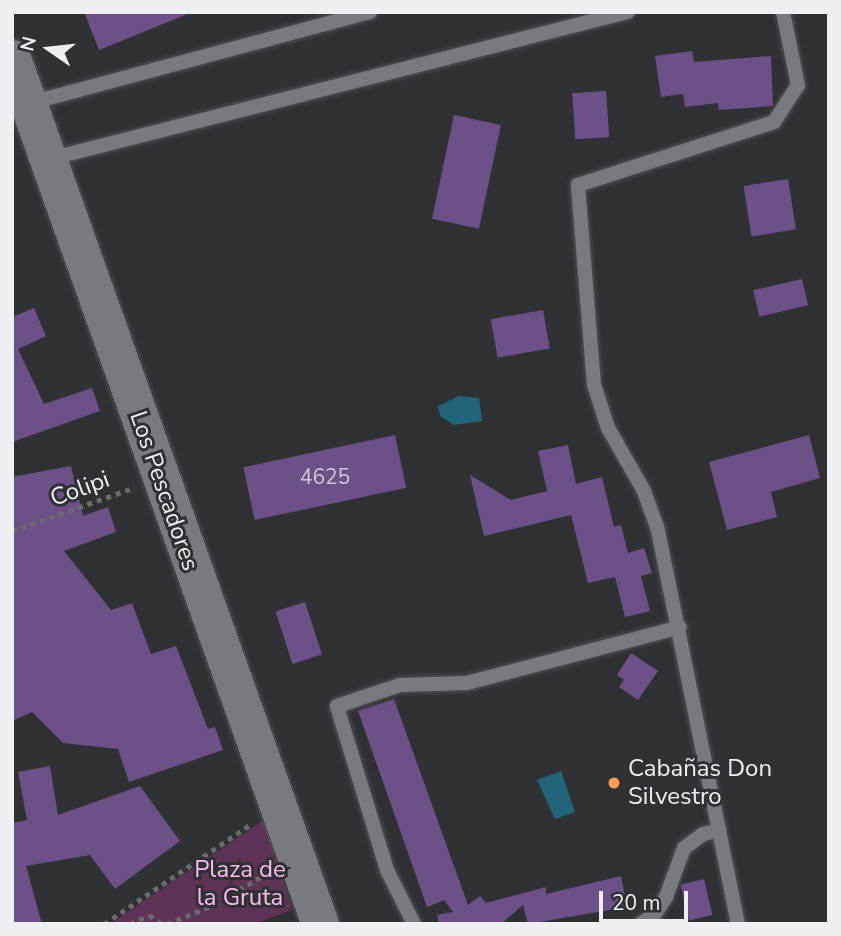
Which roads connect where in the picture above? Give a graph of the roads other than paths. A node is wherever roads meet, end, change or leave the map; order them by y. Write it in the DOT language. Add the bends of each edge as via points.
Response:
graph roads {
  1 [pos="370,12"];
  2 [pos="628,12"];
  3 [pos="783,12"];
  4 [pos="12,58"];
  5 [pos="30,103"];
  6 [pos="49,159"];
  7 [pos="680,627"];
  8 [pos="720,830"];
  9 [pos="320,924"];
  10 [pos="414,924"];
  11 [pos="640,924"];
  12 [pos="738,924"];
  1 -- 5 [label="lane"];
  2 -- 6 [label="lane"];
  3 -- 7 [label="lane" via="798,85 774,122 578,185 594,385 608,428 652,507"];
  4 -- 5 [label="street, Los Pescadores"];
  5 -- 6 [label="street, Los Pescadores"];
  6 -- 9 [label="street, Los Pescadores"];
  7 -- 8 [label="lane"];
  7 -- 10 [label="lane" via="467,683 400,685 337,706 387,870"];
  8 -- 11 [label="lane" via="684,848 666,897 654,915"];
  8 -- 12 [label="lane"];
}
